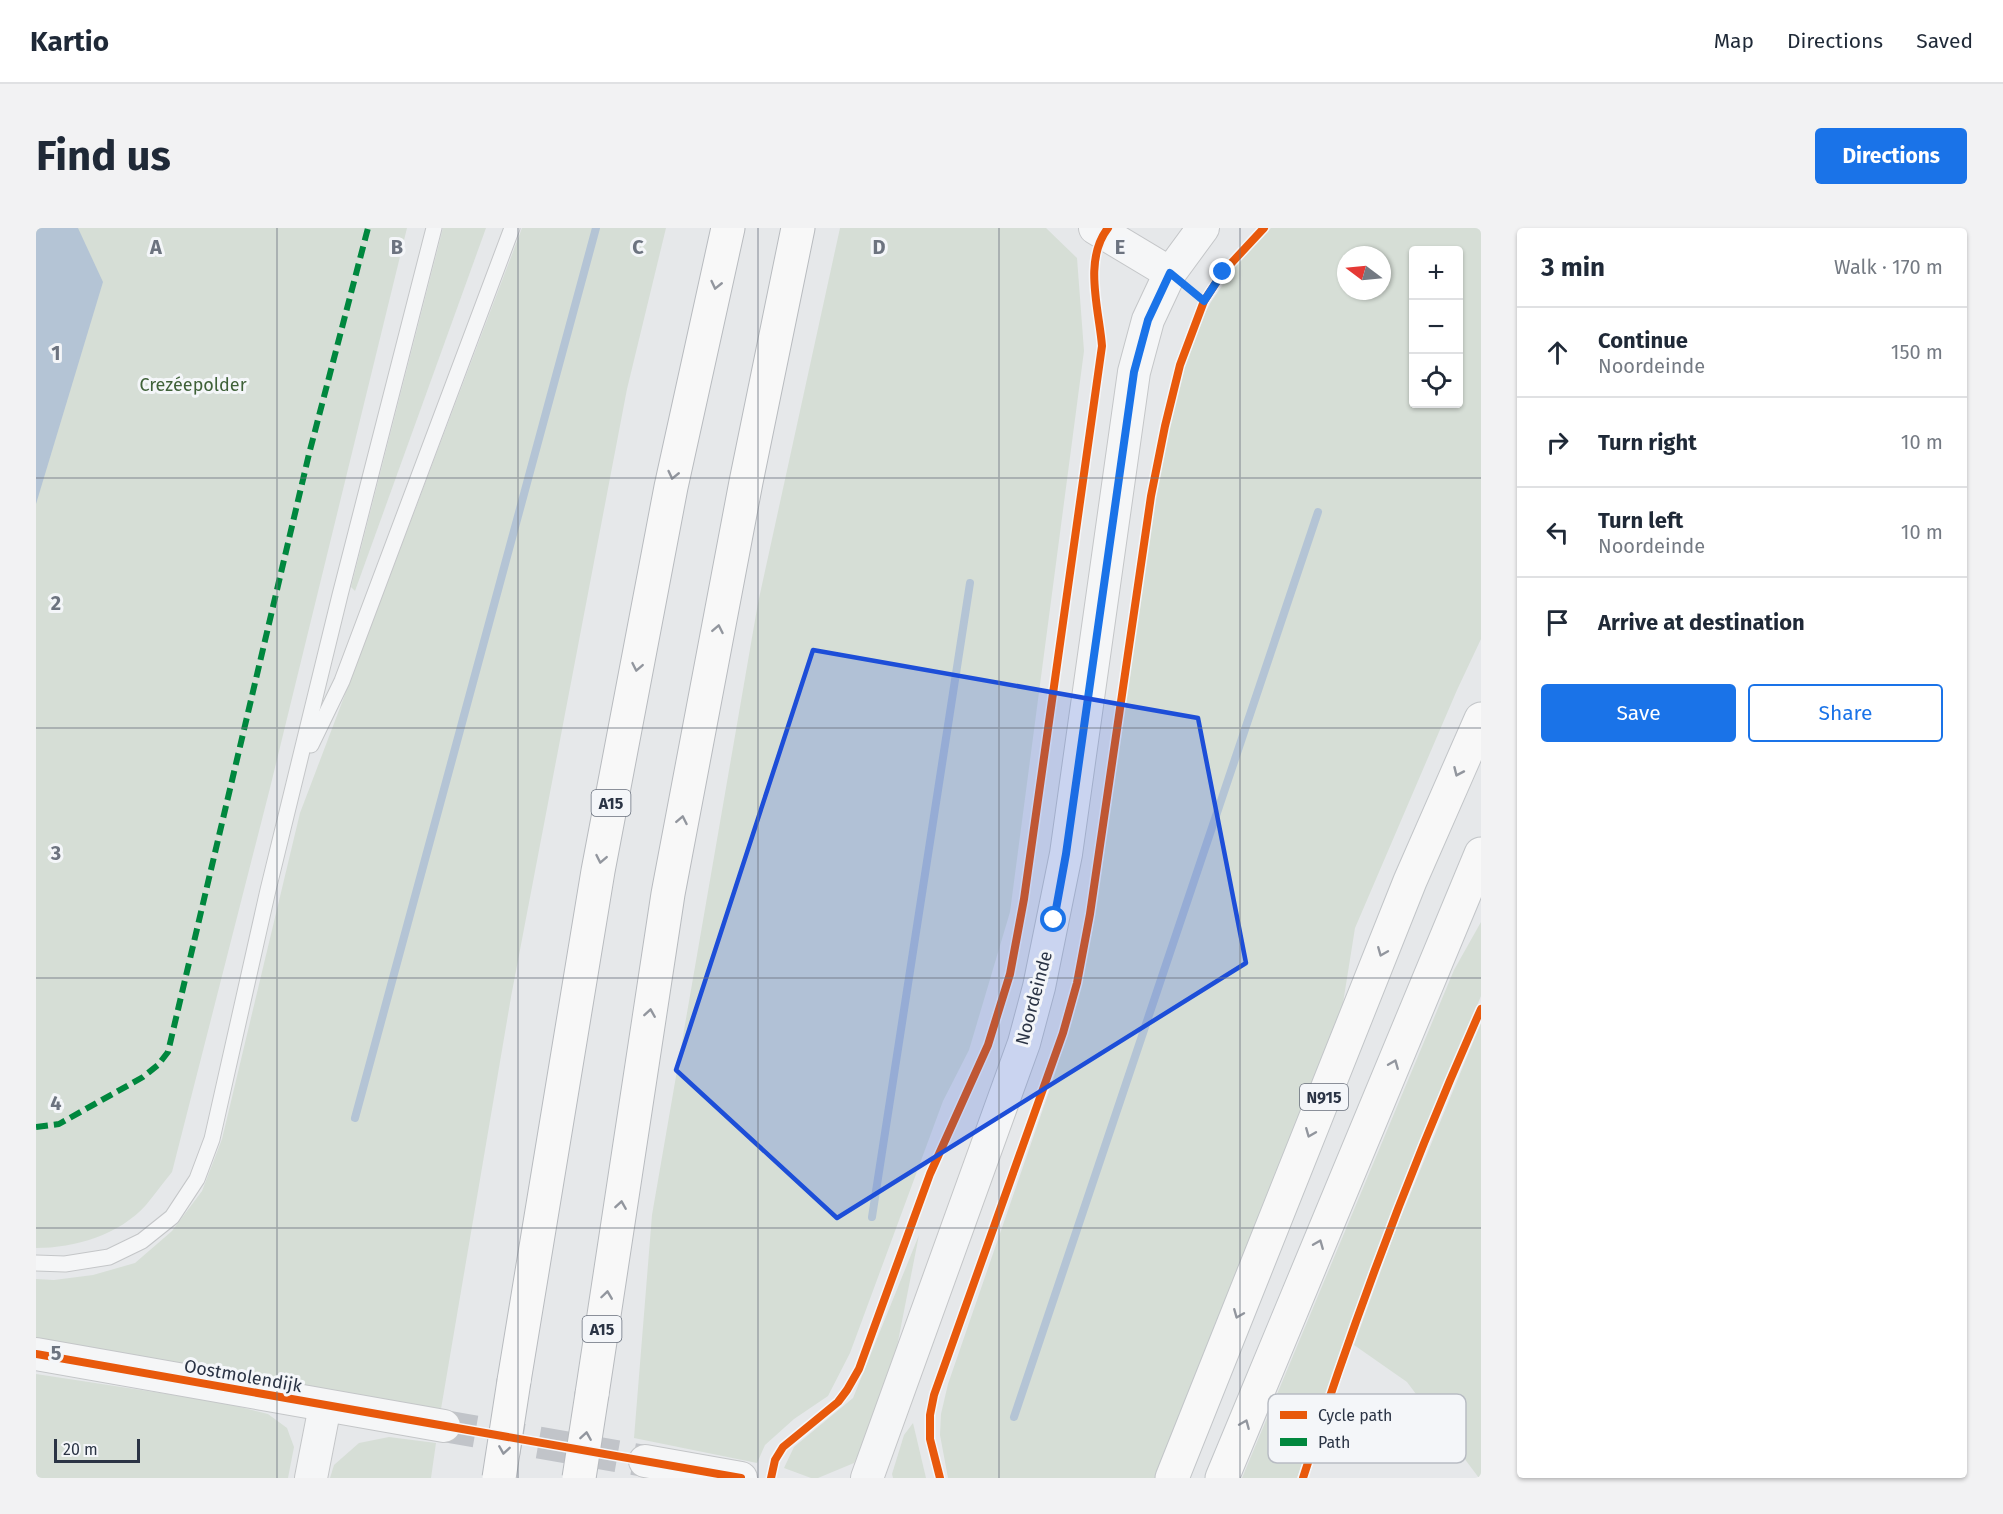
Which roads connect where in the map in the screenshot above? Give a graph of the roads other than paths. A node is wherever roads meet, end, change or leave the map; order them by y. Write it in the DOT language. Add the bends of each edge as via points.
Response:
graph roads {
  1 [pos="434,228"];
  2 [pos="512,228"];
  3 [pos="728,228"];
  4 [pos="798,228"];
  5 [pos="1095,228"];
  6 [pos="1203,228"];
  7 [pos="1170,273"];
  8 [pos="1481,719"];
  9 [pos="297,773"];
  10 [pos="1481,854"];
  11 [pos="36,1263"];
  12 [pos="36,1354"];
  13 [pos="325,1406"];
  14 [pos="444,1426"];
  15 [pos="645,1461"];
  16 [pos="311,1478"];
  17 [pos="499,1478"];
  18 [pos="579,1478"];
  19 [pos="741,1478"];
  20 [pos="867,1478"];
  21 [pos="1172,1478"];
  22 [pos="1222,1478"];
  1 -- 9 [label="lane"];
  2 -- 9 [label="lane" via="342,681"];
  3 -- 17 [label="main road, A15, one-way, bridge" via="671,487 598,871"];
  18 -- 4 [label="main road, A15, one-way, bridge" via="668,894"];
  5 -- 7 [label="street"];
  6 -- 7 [label="street, Noordeinde"];
  7 -- 20 [label="street, Noordeinde" via="1148,320 1134,372 1066,854 1039,987 1024,1043"];
  8 -- 21 [label="main road, N915, one-way" via="1410,881"];
  9 -- 11 [label="lane" via="212,1139 198,1179 172,1217 142,1241 109,1257 65,1264"];
  22 -- 10 [label="main road, N915, one-way"];
  12 -- 13 [label="street, Oostmolendijk"];
  13 -- 14 [label="street, Oostmolendijk"];
  13 -- 16 [label="street"];
  15 -- 19 [label="street"];
}
